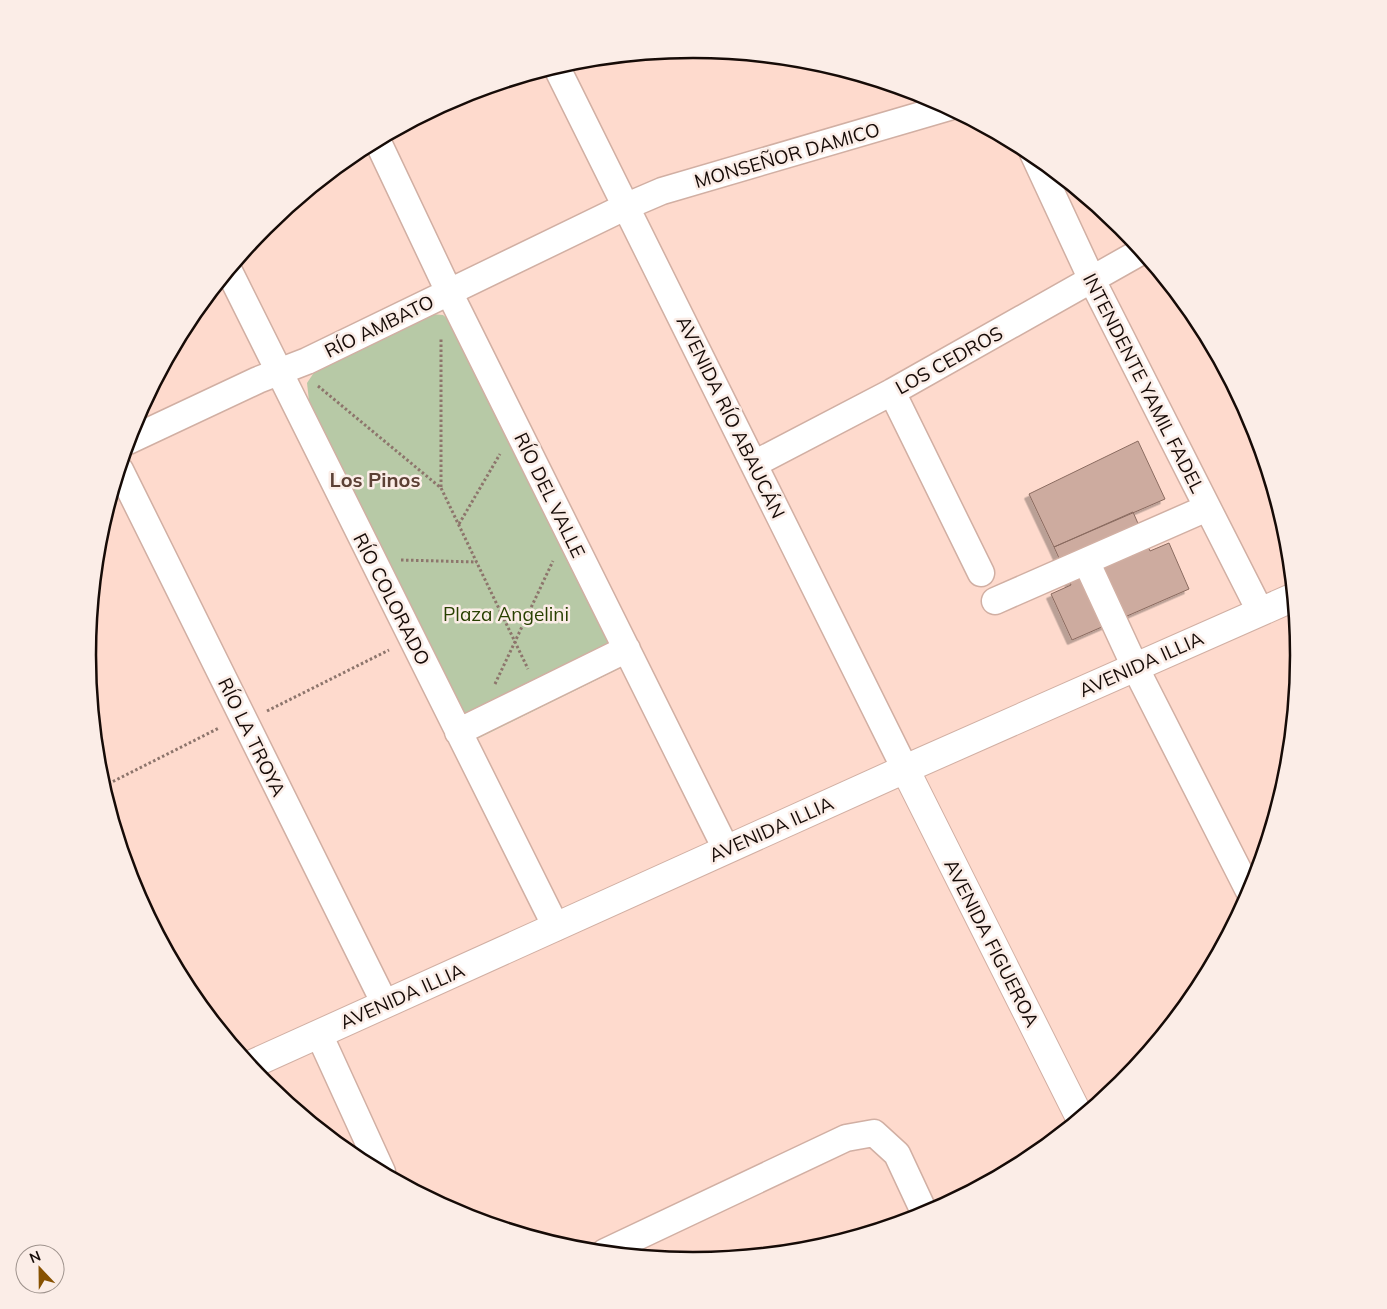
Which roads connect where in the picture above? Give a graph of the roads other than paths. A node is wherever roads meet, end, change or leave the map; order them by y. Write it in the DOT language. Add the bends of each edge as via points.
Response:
graph roads {
  1 [pos="560,73"];
  2 [pos="938,110"];
  3 [pos="380,146"];
  4 [pos="1040,169"];
  5 [pos="626,206"];
  6 [pos="1136,254"];
  7 [pos="232,276"];
  8 [pos="1092,280"];
  9 [pos="449,292"];
  10 [pos="279,372"];
  11 [pos="892,392"];
  12 [pos="138,436"];
  13 [pos="754,464"];
  14 [pos="124,477"];
  15 [pos="1207,508"];
  16 [pos="1086,561"];
  17 [pos="981,573"];
  18 [pos="1287,600"];
  19 [pos="996,601"];
  20 [pos="1260,611"];
  21 [pos="627,649"];
  22 [pos="1135,667"];
  23 [pos="468,728"];
  24 [pos="905,769"];
  25 [pos="726,850"];
  26 [pos="1245,883"];
  27 [pos="556,927"];
  28 [pos="385,1004"];
  29 [pos="319,1034"];
  30 [pos="257,1062"];
  31 [pos="1077,1112"];
  32 [pos="377,1160"];
  33 [pos="921,1206"];
  34 [pos="617,1246"];
  1 -- 5 [label="street, AVENIDA RÍO ABAUCÁN"];
  2 -- 5 [label="street, MONSEÑOR DAMICO" via="662,191"];
  3 -- 9 [label="street, RÍO DEL VALLE"];
  4 -- 8 [label="street, INTENDENTE YAMIL FADEL"];
  5 -- 9 [label="street, RÍO AMBATO"];
  5 -- 13 [label="street, AVENIDA RÍO ABAUCÁN"];
  6 -- 8 [label="street, LOS CEDROS"];
  7 -- 10 [label="street, RÍO COLORADO"];
  8 -- 11 [label="street, LOS CEDROS"];
  8 -- 15 [label="street, INTENDENTE YAMIL FADEL"];
  9 -- 10 [label="street, RÍO AMBATO"];
  9 -- 21 [label="street, RÍO DEL VALLE"];
  10 -- 12 [label="street, RÍO AMBATO"];
  10 -- 23 [label="street, RÍO COLORADO"];
  11 -- 13 [label="street, LOS CEDROS"];
  11 -- 17 [label="street"];
  13 -- 24 [label="street, AVENIDA RÍO ABAUCÁN"];
  14 -- 28 [label="street, RÍO LA TROYA"];
  15 -- 16 [label="street"];
  15 -- 20 [label="street, INTENDENTE YAMIL FADEL"];
  16 -- 19 [label="street"];
  16 -- 22 [label="street"];
  18 -- 20 [label="main road, AVENIDA ILLIA"];
  20 -- 22 [label="main road, AVENIDA ILLIA"];
  21 -- 23 [label="street"];
  21 -- 25 [label="street, RÍO DEL VALLE"];
  22 -- 24 [label="main road, AVENIDA ILLIA"];
  22 -- 26 [label="street"];
  23 -- 27 [label="street, RÍO COLORADO"];
  24 -- 25 [label="main road, AVENIDA ILLIA"];
  24 -- 31 [label="main road, AVENIDA FIGUEROA"];
  25 -- 27 [label="main road, AVENIDA ILLIA"];
  27 -- 28 [label="main road, AVENIDA ILLIA"];
  28 -- 29 [label="main road, AVENIDA ILLIA"];
  29 -- 30 [label="main road, AVENIDA ILLIA"];
  29 -- 32 [label="street"];
  33 -- 34 [label="street" via="897,1154 874,1133 846,1138"];
}
